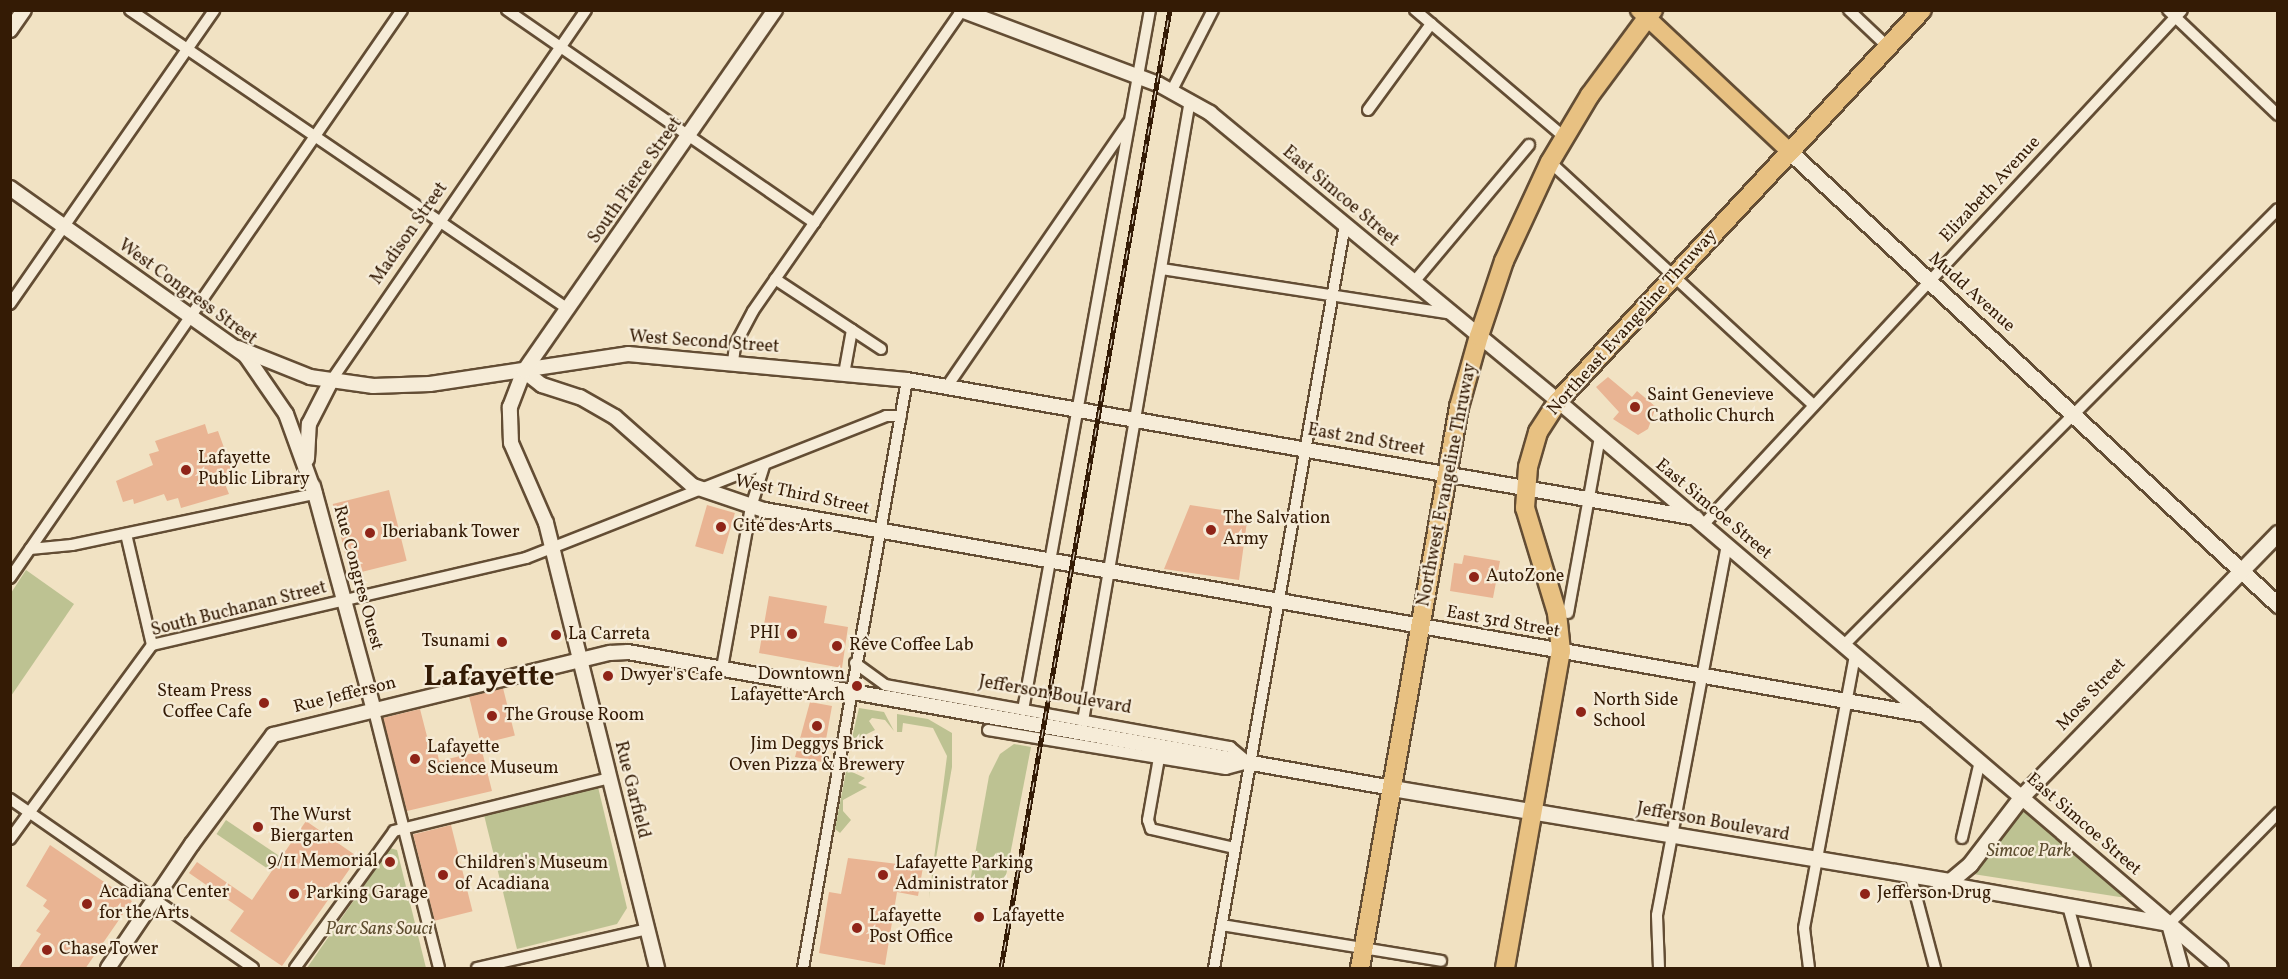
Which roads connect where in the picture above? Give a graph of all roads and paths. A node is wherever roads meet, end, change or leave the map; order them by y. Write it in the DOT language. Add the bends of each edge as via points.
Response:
graph roads {
  1 [pos="24,10"];
  2 [pos="130,10"];
  3 [pos="214,10"];
  4 [pos="402,10"];
  5 [pos="507,10"];
  6 [pos="586,10"];
  7 [pos="775,10"];
  8 [pos="1150,10"];
  9 [pos="1213,10"];
  10 [pos="1415,10"];
  11 [pos="1849,10"];
  12 [pos="1922,10"];
  13 [pos="961,11"];
  14 [pos="1646,13"];
  15 [pos="2175,13"];
  16 [pos="1431,24"];
  17 [pos="10,30"];
  18 [pos="561,47"];
  19 [pos="1888,47"];
  20 [pos="186,49"];
  21 [pos="1139,77"];
  22 [pos="1172,90"];
  23 [pos="1190,100"];
  24 [pos="1368,110"];
  25 [pos="2277,115"];
  26 [pos="1131,118"];
  27 [pos="314,134"];
  28 [pos="1564,136"];
  29 [pos="690,137"];
  30 [pos="1529,145"];
  31 [pos="1790,152"];
  32 [pos="1550,162"];
  33 [pos="10,188"];
  34 [pos="2277,209"];
  35 [pos="441,221"];
  36 [pos="815,223"];
  37 [pos="1345,224"];
  38 [pos="63,225"];
  39 [pos="1162,268"];
  40 [pos="1674,276"];
  41 [pos="776,279"];
  42 [pos="1929,281"];
  43 [pos="1414,282"];
  44 [pos="1332,293"];
  45 [pos="10,304"];
  46 [pos="568,309"];
  47 [pos="1454,315"];
  48 [pos="192,316"];
  49 [pos="852,330"];
  50 [pos="1479,336"];
  51 [pos="238,348"];
  52 [pos="881,349"];
  53 [pos="733,362"];
  54 [pos="524,371"];
  55 [pos="844,374"];
  56 [pos="907,380"];
  57 [pos="331,381"];
  58 [pos="948,385"];
  59 [pos="1558,401"];
  60 [pos="1813,405"];
  61 [pos="1075,407"];
  62 [pos="1101,413"];
  63 [pos="2075,414"];
  64 [pos="901,416"];
  65 [pos="1136,418"];
  66 [pos="1599,437"];
  67 [pos="1302,448"];
  68 [pos="764,466"];
  69 [pos="1447,473"];
  70 [pos="1525,488"];
  71 [pos="703,491"];
  72 [pos="315,494"];
  73 [pos="1588,500"];
  74 [pos="751,507"];
  75 [pos="1699,522"];
  76 [pos="881,531"];
  77 [pos="2277,533"];
  78 [pos="126,534"];
  79 [pos="1727,545"];
  80 [pos="30,549"];
  81 [pos="552,550"];
  82 [pos="1050,560"];
  83 [pos="1073,565"];
  84 [pos="2241,570"];
  85 [pos="1110,572"];
  86 [pos="10,578"];
  87 [pos="345,601"];
  88 [pos="1278,602"];
  89 [pos="2277,605"];
  90 [pos="1568,613"];
  91 [pos="1420,626"];
  92 [pos="152,645"];
  93 [pos="1844,645"];
  94 [pos="1561,651"];
  95 [pos="1855,655"];
  96 [pos="580,659"];
  97 [pos="855,663"];
  98 [pos="722,669"];
  99 [pos="1703,676"];
  100 [pos="850,690"];
  101 [pos="1846,702"];
  102 [pos="373,707"];
  103 [pos="1023,710"];
  104 [pos="1926,716"];
  105 [pos="1083,720"];
  106 [pos="988,730"];
  107 [pos="1159,758"];
  108 [pos="1980,761"];
  109 [pos="1250,763"];
  110 [pos="610,778"];
  111 [pos="1392,788"];
  112 [pos="2022,796"];
  113 [pos="10,799"];
  114 [pos="29,812"];
  115 [pos="1534,812"];
  116 [pos="2277,813"];
  117 [pos="403,826"];
  118 [pos="1674,835"];
  119 [pos="1962,838"];
  120 [pos="10,840"];
  121 [pos="1234,848"];
  122 [pos="1815,860"];
  123 [pos="1911,877"];
  124 [pos="1939,883"];
  125 [pos="155,901"];
  126 [pos="2068,906"];
  127 [pos="2169,924"];
  128 [pos="1222,925"];
  129 [pos="647,929"];
  130 [pos="1364,948"];
  131 [pos="1441,961"];
  132 [pos="1508,965"];
  133 [pos="108,969"];
  134 [pos="253,969"];
  135 [pos="295,969"];
  136 [pos="439,969"];
  137 [pos="477,969"];
  138 [pos="657,969"];
  139 [pos="803,969"];
  140 [pos="1214,969"];
  141 [pos="1360,969"];
  142 [pos="1659,969"];
  143 [pos="1809,969"];
  144 [pos="1935,969"];
  145 [pos="2085,969"];
  146 [pos="2181,969"];
  147 [pos="2221,969"];
  1 -- 17 [label="street"];
  2 -- 20 [label="street"];
  3 -- 20 [label="street"];
  4 -- 27 [label="street"];
  5 -- 18 [label="street"];
  6 -- 18 [label="street, Madison Street"];
  7 -- 29 [label="street, South Pierce Street"];
  8 -- 21 [label="street"];
  9 -- 22 [label="street"];
  10 -- 16 [label="street"];
  11 -- 19 [label="street"];
  12 -- 19 [label="highway, Northeast Evangeline Thruway"];
  13 -- 21 [label="street, East Simcoe Street"];
  13 -- 36 [label="street"];
  14 -- 28 [label="highway, Northwest Evangeline Thruway"];
  14 -- 31 [label="main road, Mudd Avenue"];
  15 -- 25 [label="street"];
  15 -- 42 [label="street, Elizabeth Avenue"];
  16 -- 24 [label="street"];
  16 -- 28 [label="street"];
  18 -- 29 [label="street"];
  18 -- 35 [label="street, Madison Street"];
  19 -- 31 [label="highway, Northeast Evangeline Thruway"];
  20 -- 27 [label="street"];
  20 -- 38 [label="street"];
  21 -- 22 [label="street, East Simcoe Street"];
  21 -- 26 [label="street"];
  22 -- 23 [label="street, East Simcoe Street"];
  23 -- 37 [label="street, East Simcoe Street"];
  23 -- 39 [label="street"];
  26 -- 58 [label="street"];
  26 -- 61 [label="street"];
  27 -- 35 [label="street"];
  27 -- 48 [label="street"];
  28 -- 32 [label="highway, Northwest Evangeline Thruway"];
  29 -- 36 [label="street"];
  29 -- 46 [label="street, South Pierce Street"];
  30 -- 43 [label="street"];
  31 -- 40 [label="highway, Northeast Evangeline Thruway"];
  31 -- 42 [label="main road, Mudd Avenue"];
  32 -- 40 [label="street"];
  32 -- 50 [label="highway, Northwest Evangeline Thruway" via="1511,244"];
  33 -- 38 [label="street, West Congress Street"];
  34 -- 63 [label="street"];
  35 -- 46 [label="street"];
  35 -- 57 [label="street, Madison Street"];
  36 -- 41 [label="street"];
  37 -- 43 [label="street, East Simcoe Street"];
  37 -- 44 [label="street"];
  38 -- 45 [label="street"];
  38 -- 48 [label="street, West Congress Street"];
  39 -- 44 [label="street"];
  39 -- 65 [label="street"];
  40 -- 59 [label="highway, Northeast Evangeline Thruway"];
  40 -- 60 [label="street"];
  41 -- 49 [label="street"];
  41 -- 53 [label="street" via="744,325"];
  42 -- 60 [label="street, Elizabeth Avenue"];
  42 -- 63 [label="main road, Mudd Avenue"];
  43 -- 47 [label="street, East Simcoe Street"];
  44 -- 47 [label="street"];
  44 -- 67 [label="street"];
  46 -- 54 [label="street, South Pierce Street"];
  47 -- 50 [label="street, East Simcoe Street"];
  48 -- 51 [label="street, West Congress Street"];
  48 -- 80 [label="street"];
  49 -- 52 [label="street"];
  49 -- 55 [label="street"];
  50 -- 59 [label="street, East Simcoe Street"];
  50 -- 69 [label="highway, Northwest Evangeline Thruway"];
  51 -- 57 [label="street, West Second Street" via="295,373"];
  51 -- 72 [label="street, West Congress Street" via="260,371 286,414"];
  53 -- 54 [label="street, West Second Street" via="628,354"];
  53 -- 55 [label="street, West Second Street"];
  54 -- 57 [label="street, West Second Street" via="430,384 373,386"];
  54 -- 71 [label="street, West Third Street" via="542,385 580,397 615,417 684,480"];
  54 -- 81 [label="street, South Pierce Street" via="514,392 508,432 516,460 542,511"];
  55 -- 56 [label="street, West Second Street"];
  56 -- 58 [label="street, West Second Street"];
  56 -- 64 [label="street"];
  57 -- 72 [label="street, Madison Street" via="314,409 306,440"];
  58 -- 61 [label="street, West Second Street"];
  59 -- 66 [label="street, East Simcoe Street"];
  59 -- 70 [label="highway, Northeast Evangeline Thruway" via="1535,441"];
  60 -- 75 [label="street, Elizabeth Avenue"];
  61 -- 62 [label="street, West Second Street"];
  61 -- 82 [label="street"];
  62 -- 65 [label="street, East 2nd Street"];
  63 -- 84 [label="main road, Mudd Avenue"];
  63 -- 93 [label="street"];
  64 -- 68 [label="street, South Buchanan Street" via="886,416"];
  64 -- 76 [label="street"];
  65 -- 67 [label="street, East 2nd Street"];
  65 -- 85 [label="street"];
  66 -- 73 [label="street"];
  66 -- 75 [label="street, East Simcoe Street"];
  67 -- 69 [label="street, East 2nd Street"];
  67 -- 88 [label="street"];
  68 -- 71 [label="street, South Buchanan Street"];
  68 -- 74 [label="street"];
  69 -- 70 [label="street, East 2nd Street"];
  69 -- 91 [label="highway, Northwest Evangeline Thruway"];
  70 -- 73 [label="street, East 2nd Street"];
  70 -- 94 [label="highway, Northeast Evangeline Thruway" via="1528,525 1557,613"];
  71 -- 74 [label="street, West Third Street"];
  71 -- 81 [label="street, South Buchanan Street"];
  72 -- 78 [label="street"];
  72 -- 87 [label="street, Rue Congres Ouest"];
  73 -- 75 [label="street, East 2nd Street"];
  73 -- 90 [label="street"];
  74 -- 76 [label="street, West Third Street"];
  74 -- 98 [label="street"];
  75 -- 79 [label="street, East Simcoe Street"];
  76 -- 82 [label="street, West Third Street"];
  76 -- 97 [label="street"];
  77 -- 84 [label="main road, Moss Street"];
  78 -- 80 [label="street"];
  78 -- 92 [label="street"];
  79 -- 93 [label="street, East Simcoe Street"];
  79 -- 99 [label="street"];
  80 -- 86 [label="street"];
  81 -- 87 [label="street, South Buchanan Street"];
  81 -- 96 [label="street, Rue Garfield"];
  82 -- 83 [label="street, West Third Street"];
  82 -- 103 [label="street"];
  83 -- 85 [label="street, East 3rd Street"];
  84 -- 89 [label="main road, Mudd Avenue"];
  84 -- 112 [label="main road, Moss Street"];
  85 -- 88 [label="street, East 3rd Street"];
  85 -- 105 [label="street"];
  87 -- 92 [label="street, South Buchanan Street"];
  87 -- 102 [label="street, Rue Congres Ouest"];
  88 -- 91 [label="street, East 3rd Street"];
  88 -- 109 [label="street"];
  91 -- 94 [label="street, East 3rd Street"];
  91 -- 111 [label="highway, Northwest Evangeline Thruway"];
  92 -- 114 [label="street, South Buchanan Street"];
  93 -- 95 [label="street, East Simcoe Street"];
  94 -- 99 [label="street, East 3rd Street"];
  94 -- 115 [label="highway, Northeast Evangeline Thruway"];
  95 -- 101 [label="street"];
  95 -- 104 [label="street, East Simcoe Street"];
  96 -- 98 [label="street, Rue Jefferson" via="622,651"];
  96 -- 102 [label="street, Rue Jefferson"];
  96 -- 110 [label="street, Rue Garfield"];
  97 -- 100 [label="street"];
  97 -- 103 [label="street, Jefferson Boulevard" via="885,685"];
  98 -- 100 [label="street, Rue Jefferson"];
  99 -- 101 [label="street, East 3rd Street"];
  99 -- 118 [label="street"];
  100 -- 109 [label="street, Jefferson Boulevard"];
  100 -- 139 [label="street"];
  101 -- 104 [label="street, East 3rd Street"];
  101 -- 122 [label="street"];
  102 -- 117 [label="street"];
  102 -- 125 [label="street, Rue Jefferson" via="284,729 267,740"];
  103 -- 105 [label="street, Jefferson Boulevard"];
  104 -- 108 [label="street, East Simcoe Street"];
  105 -- 109 [label="street, Jefferson Boulevard" via="1230,747"];
  106 -- 107 [label="street, Jefferson Boulevard"];
  107 -- 109 [label="street, Jefferson Boulevard" via="1226,770"];
  107 -- 121 [label="street" via="1148,820 1151,829"];
  108 -- 112 [label="street, East Simcoe Street"];
  108 -- 119 [label="street"];
  109 -- 111 [label="street, Jefferson Boulevard"];
  109 -- 121 [label="street"];
  110 -- 117 [label="street"];
  110 -- 129 [label="street, Rue Garfield"];
  111 -- 115 [label="main road, Jefferson Boulevard"];
  111 -- 130 [label="highway, Northwest Evangeline Thruway"];
  112 -- 124 [label="main road, Moss Street" via="1962,873"];
  112 -- 127 [label="street, East Simcoe Street"];
  113 -- 114 [label="street"];
  114 -- 120 [label="street, South Buchanan Street"];
  114 -- 125 [label="street"];
  115 -- 118 [label="main road, Jefferson Boulevard"];
  115 -- 132 [label="highway, Northeast Evangeline Thruway"];
  116 -- 127 [label="street"];
  117 -- 135 [label="street" via="387,839"];
  117 -- 136 [label="street"];
  118 -- 122 [label="main road, Jefferson Boulevard"];
  118 -- 142 [label="street" via="1657,915"];
  121 -- 128 [label="street"];
  122 -- 123 [label="main road, Jefferson Boulevard"];
  122 -- 143 [label="street" via="1804,928"];
  123 -- 124 [label="main road, Jefferson Boulevard"];
  123 -- 144 [label="street"];
  124 -- 126 [label="street, Jefferson Boulevard"];
  125 -- 133 [label="street, Rue Jefferson"];
  125 -- 134 [label="street"];
  126 -- 127 [label="street, Jefferson Boulevard"];
  126 -- 145 [label="street"];
  127 -- 146 [label="street"];
  127 -- 147 [label="street, East Simcoe Street"];
  128 -- 130 [label="street"];
  128 -- 140 [label="street"];
  129 -- 137 [label="street"];
  129 -- 138 [label="street, Rue Garfield"];
  130 -- 131 [label="street"];
  130 -- 141 [label="highway, Northwest Evangeline Thruway"];
}
